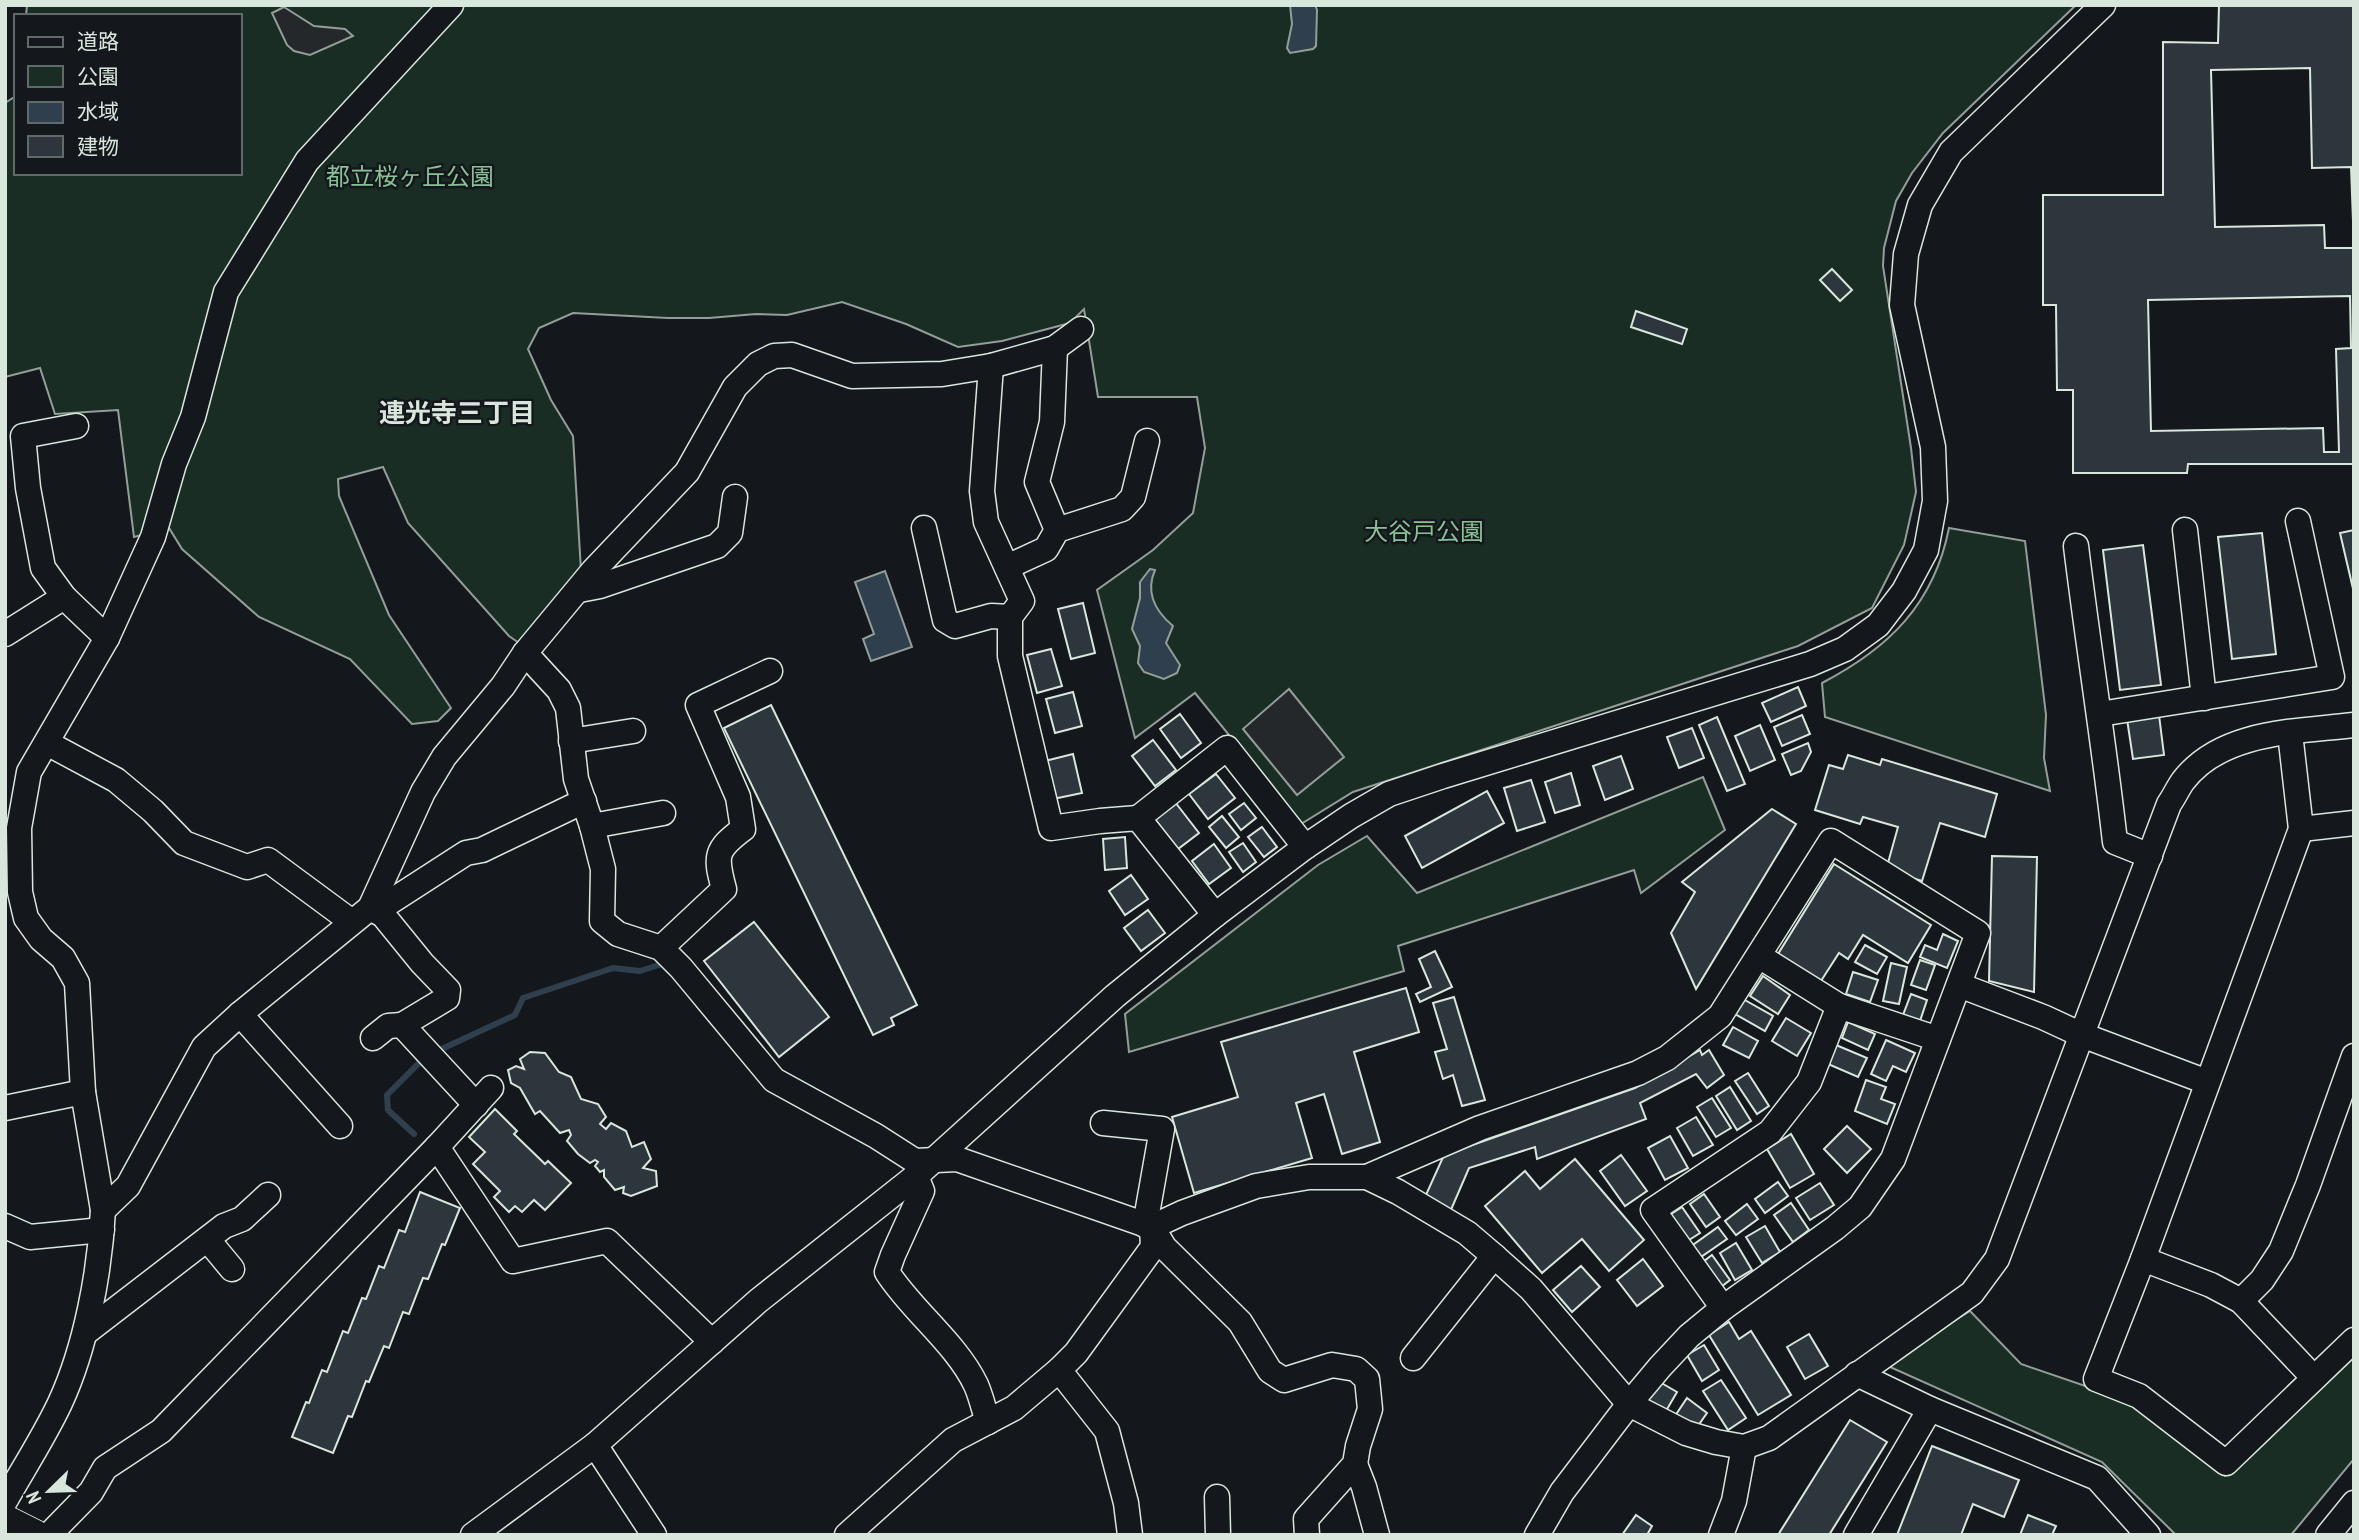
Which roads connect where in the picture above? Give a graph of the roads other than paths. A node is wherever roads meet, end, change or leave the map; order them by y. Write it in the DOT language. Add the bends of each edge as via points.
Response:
graph roads {
  1 [pos="451,5"];
  2 [pos="2103,5"];
  3 [pos="1082,329"];
  4 [pos="1055,348"];
  5 [pos="991,366"];
  6 [pos="76,426"];
  7 [pos="1147,441"];
  8 [pos="17,442"];
  9 [pos="735,497"];
  10 [pos="2298,521"];
  11 [pos="924,528"];
  12 [pos="1058,530"];
  13 [pos="2185,530"];
  14 [pos="2076,547"];
  15 [pos="1007,566"];
  16 [pos="579,590"];
  17 [pos="64,597"];
  18 [pos="1010,617"];
  19 [pos="5,634"];
  20 [pos="107,638"];
  21 [pos="525,653"];
  22 [pos="770,671"];
  23 [pos="2204,698"];
  24 [pos="2100,714"];
  25 [pos="2354,724"];
  26 [pos="633,731"];
  27 [pos="2290,733"];
  28 [pos="571,741"];
  29 [pos="47,743"];
  30 [pos="29,772"];
  31 [pos="5,783"];
  32 [pos="584,802"];
  33 [pos="663,813"];
  34 [pos="1138,818"];
  35 [pos="2354,823"];
  36 [pos="592,826"];
  37 [pos="2301,829"];
  38 [pos="1305,847"];
  39 [pos="2150,856"];
  40 [pos="361,915"];
  41 [pos="1215,915"];
  42 [pos="661,948"];
  43 [pos="1759,956"];
  44 [pos="1959,985"];
  45 [pos="1839,1006"];
  46 [pos="240,1014"];
  47 [pos="402,1025"];
  48 [pos="2082,1035"];
  49 [pos="373,1038"];
  50 [pos="1938,1039"];
  51 [pos="2354,1056"];
  52 [pos="2207,1082"];
  53 [pos="83,1092"];
  54 [pos="5,1108"];
  55 [pos="1103,1123"];
  56 [pos="340,1126"];
  57 [pos="438,1147"];
  58 [pos="923,1169"];
  59 [pos="1367,1177"];
  60 [pos="268,1195"];
  61 [pos="103,1220"];
  62 [pos="5,1226"];
  63 [pos="1149,1226"];
  64 [pos="208,1240"];
  65 [pos="1494,1256"];
  66 [pos="2143,1259"];
  67 [pos="232,1269"];
  68 [pos="2241,1301"];
  69 [pos="1723,1308"];
  70 [pos="85,1333"];
  71 [pos="2354,1340"];
  72 [pos="712,1342"];
  73 [pos="1413,1358"];
  74 [pos="1059,1370"];
  75 [pos="1857,1374"];
  76 [pos="2314,1378"];
  77 [pos="1629,1404"];
  78 [pos="1930,1409"];
  79 [pos="988,1422"];
  80 [pos="595,1445"];
  81 [pos="1744,1447"];
  82 [pos="1354,1464"];
  83 [pos="1217,1497"];
  84 [pos="5,1501"];
  85 [pos="2354,1503"];
  86 [pos="5,1520"];
  87 [pos="2139,1531"];
  88 [pos="35,1535"];
  89 [pos="49,1535"];
  90 [pos="473,1535"];
  91 [pos="654,1535"];
  92 [pos="847,1535"];
  93 [pos="1130,1535"];
  94 [pos="1218,1535"];
  95 [pos="1307,1535"];
  96 [pos="1377,1535"];
  97 [pos="1537,1535"];
  98 [pos="1721,1535"];
  99 [pos="1856,1535"];
  100 [pos="2328,1535"];
  1 -- 20 [label="street" via="307,161 226,292 193,417 153,537"];
  2 -- 38 [label="street" via="1951,152 1920,205 1906,254 1902,305 1933,447 1935,502 1926,550 1904,591 1878,625 1844,649 1810,664 1390,794"];
  3 -- 4 [label="street"];
  4 -- 5 [label="street"];
  4 -- 12 [label="street" via="1052,422 1037,482"];
  5 -- 15 [label="street" via="982,491 986,522"];
  5 -- 16 [label="street" via="942,374 852,376 792,355 774,356 758,364 736,387 687,472"];
  6 -- 8 [label="street"];
  7 -- 12 [label="street" via="1133,497 1122,509"];
  8 -- 17 [label="street" via="43,568"];
  9 -- 16 [label="street" via="730,533 717,546"];
  10 -- 23 [label="street" via="2332,677"];
  11 -- 18 [label="street" via="945,620 956,626 991,616"];
  12 -- 15 [label="street" via="1046,549"];
  13 -- 23 [label="street"];
  14 -- 24 [label="street"];
  15 -- 18 [label="street" via="1022,601"];
  16 -- 21 [label="street"];
  17 -- 19 [label="street"];
  17 -- 20 [label="street"];
  18 -- 34 [label="street" via="1010,656 1051,828"];
  20 -- 29 [label="street"];
  21 -- 28 [label="street" via="559,690 568,708"];
  21 -- 40 [label="street" via="444,757"];
  22 -- 42 [label="street" via="698,705 737,797 743,829 724,843 717,863 724,889"];
  23 -- 24 [label="street"];
  24 -- 39 [label="street" via="2115,842"];
  25 -- 27 [label="street"];
  26 -- 28 [label="street"];
  27 -- 37 [label="street"];
  27 -- 39 [label="street" via="2229,746 2204,761 2184,780 2169,804"];
  28 -- 32 [label="street"];
  29 -- 30 [label="street"];
  29 -- 40 [label="street" via="116,780 184,843 247,867 268,860"];
  30 -- 31 [label="street"];
  30 -- 53 [label="street" via="19,828 20,892 26,918 63,958 77,983"];
  32 -- 36 [label="street"];
  32 -- 40 [label="street" via="482,850 466,853 387,904"];
  33 -- 36 [label="street"];
  34 -- 38 [label="street" via="1227,748"];
  34 -- 41 [label="street"];
  35 -- 37 [label="street"];
  36 -- 42 [label="street" via="603,869 602,921 618,934"];
  37 -- 52 [label="street"];
  38 -- 41 [label="street"];
  39 -- 48 [label="street"];
  40 -- 46 [label="street"];
  40 -- 47 [label="street" via="383,915 448,990 447,998"];
  41 -- 58 [label="street" via="1115,996"];
  42 -- 58 [label="street" via="774,1080 876,1136"];
  43 -- 44 [label="street" via="1830,841 1978,933"];
  43 -- 45 [label="street"];
  43 -- 59 [label="street" via="1720,1016 1667,1059 1480,1128"];
  44 -- 48 [label="street"];
  44 -- 50 [label="street"];
  45 -- 50 [label="street"];
  45 -- 69 [label="street" via="1809,1082 1770,1132 1653,1210"];
  46 -- 56 [label="street"];
  46 -- 61 [label="street" via="204,1047 128,1186"];
  47 -- 49 [label="street" via="388,1026"];
  47 -- 57 [label="street" via="483,1097"];
  48 -- 52 [label="street"];
  48 -- 75 [label="street" via="1997,1259 1972,1293"];
  50 -- 69 [label="street" via="1892,1159 1860,1207"];
  51 -- 68 [label="street" via="2281,1251"];
  52 -- 66 [label="street"];
  53 -- 54 [label="street"];
  53 -- 61 [label="street"];
  55 -- 63 [label="street" via="1162,1129"];
  57 -- 72 [label="street" via="513,1261 607,1241"];
  57 -- 89 [label="street" via="160,1431 106,1468 91,1492"];
  58 -- 63 [label="street" via="957,1159"];
  58 -- 72 [label="street"];
  58 -- 79 [label="street" via="922,1191 887,1272 976,1384"];
  59 -- 63 [label="street" via="1310,1177 1256,1186"];
  59 -- 65 [label="street" via="1467,1233"];
  60 -- 64 [label="street" via="242,1219 224,1226"];
  61 -- 62 [label="street" via="30,1237"];
  61 -- 70 [label="street"];
  63 -- 74 [label="street" via="1153,1247"];
  63 -- 82 [label="street" via="1164,1247 1240,1322 1270,1371 1284,1380 1332,1365 1356,1368 1367,1379 1370,1409"];
  64 -- 67 [label="street"];
  64 -- 70 [label="street"];
  65 -- 73 [label="street"];
  65 -- 77 [label="street" via="1531,1289"];
  66 -- 68 [label="street"];
  66 -- 76 [label="street" via="2096,1379 2139,1396 2227,1463"];
  68 -- 76 [label="street"];
  69 -- 77 [label="street" via="1689,1336"];
  70 -- 84 [label="street" via="60,1402"];
  71 -- 76 [label="street"];
  72 -- 80 [label="street"];
  74 -- 79 [label="street" via="1014,1408"];
  74 -- 93 [label="street" via="1107,1431"];
  75 -- 78 [label="street"];
  75 -- 81 [label="street" via="1769,1438"];
  77 -- 81 [label="street" via="1686,1433"];
  77 -- 97 [label="street" via="1562,1492"];
  78 -- 87 [label="street" via="2097,1478"];
  78 -- 99 [label="street"];
  79 -- 92 [label="street" via="953,1440"];
  80 -- 90 [label="street"];
  80 -- 91 [label="street"];
  81 -- 98 [label="street" via="1734,1502"];
  82 -- 95 [label="street" via="1306,1519"];
  82 -- 96 [label="street"];
  83 -- 94 [label="street"];
  85 -- 100 [label="street"];
  86 -- 88 [label="main road"];
}
